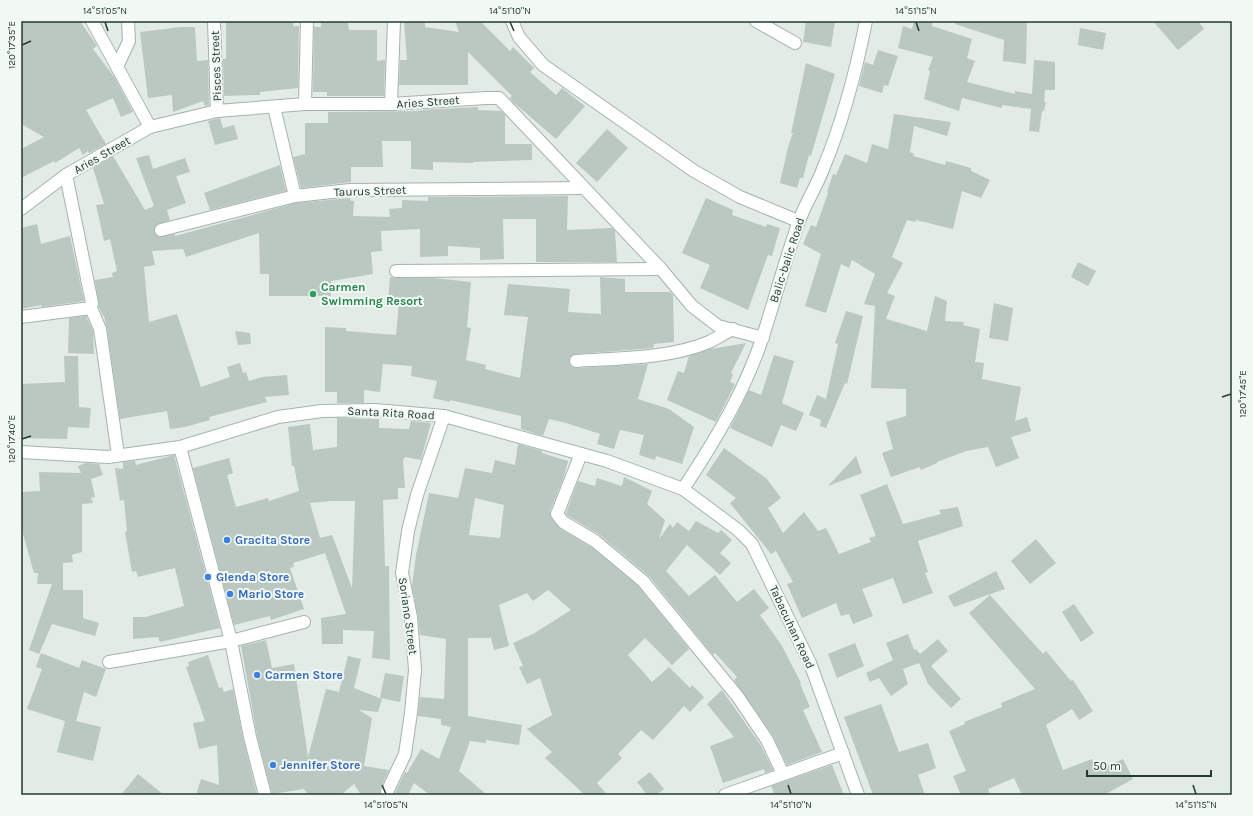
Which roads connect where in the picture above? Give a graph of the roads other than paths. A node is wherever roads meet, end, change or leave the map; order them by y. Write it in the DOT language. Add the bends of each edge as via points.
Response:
graph roads {
  1 [pos="92,21"];
  2 [pos="128,21"];
  3 [pos="214,21"];
  4 [pos="307,21"];
  5 [pos="394,21"];
  6 [pos="512,21"];
  7 [pos="756,21"];
  8 [pos="866,21"];
  9 [pos="794,43"];
  10 [pos="117,67"];
  11 [pos="305,104"];
  12 [pos="391,104"];
  13 [pos="274,107"];
  14 [pos="217,111"];
  15 [pos="150,127"];
  16 [pos="66,175"];
  17 [pos="583,188"];
  18 [pos="295,196"];
  19 [pos="21,208"];
  20 [pos="798,221"];
  21 [pos="161,230"];
  22 [pos="661,269"];
  23 [pos="396,271"];
  24 [pos="91,308"];
  25 [pos="21,317"];
  26 [pos="733,329"];
  27 [pos="763,338"];
  28 [pos="576,361"];
  29 [pos="444,416"];
  30 [pos="180,447"];
  31 [pos="21,452"];
  32 [pos="581,454"];
  33 [pos="118,455"];
  34 [pos="684,488"];
  35 [pos="304,622"];
  36 [pos="231,641"];
  37 [pos="109,662"];
  38 [pos="843,753"];
  39 [pos="783,774"];
  40 [pos="387,792"];
  41 [pos="265,795"];
  42 [pos="725,795"];
  43 [pos="858,795"];
  1 -- 10 [label="street"];
  2 -- 10 [label="street" via="130,41"];
  3 -- 14 [label="street, Pisces Street"];
  4 -- 11 [label="street"];
  5 -- 12 [label="street"];
  6 -- 20 [label="street" via="518,37 543,65 694,171 740,197"];
  7 -- 9 [label="street"];
  8 -- 20 [label="street, Balic-balic Road" via="842,121 823,171"];
  10 -- 15 [label="street"];
  11 -- 12 [label="street, Aries Street"];
  11 -- 13 [label="street, Aries Street"];
  12 -- 17 [label="street, Aries Street" via="499,98"];
  13 -- 14 [label="street, Aries Street"];
  13 -- 18 [label="street"];
  14 -- 15 [label="street, Aries Street"];
  15 -- 16 [label="street, Aries Street"];
  16 -- 19 [label="street, Aries Street"];
  16 -- 24 [label="street"];
  17 -- 18 [label="street, Taurus Street" via="350,190"];
  17 -- 22 [label="street, Aries Street"];
  18 -- 21 [label="street, Taurus Street"];
  20 -- 27 [label="street, Balic-balic Road"];
  22 -- 23 [label="street"];
  22 -- 26 [label="street, Aries Street" via="692,306 718,326"];
  24 -- 25 [label="street"];
  24 -- 33 [label="street" via="100,328"];
  26 -- 27 [label="street, Aries Street"];
  26 -- 28 [label="street" via="708,342 678,351"];
  27 -- 34 [label="street, Balic-balic Road" via="736,401 711,447"];
  29 -- 30 [label="street, Santa Rita Road" via="376,410 322,411 278,418"];
  29 -- 32 [label="street, Santa Rita Road"];
  29 -- 40 [label="street, Soriano Street" via="417,495 408,531 402,573 411,617 415,670 412,713 405,754"];
  30 -- 33 [label="street, Santa Rita Road"];
  30 -- 36 [label="street"];
  31 -- 33 [label="street, Santa Rita Road" via="108,457"];
  32 -- 34 [label="street, Santa Rita Road"];
  32 -- 39 [label="street" via="558,514 563,522 595,541 643,581 738,697 767,740"];
  34 -- 38 [label="street, Tabacuhan Road" via="752,544 810,663"];
  35 -- 36 [label="street"];
  36 -- 37 [label="street"];
  36 -- 41 [label="street" via="250,737"];
  38 -- 39 [label="street"];
  38 -- 43 [label="street, Tabacuhan Road"];
  39 -- 42 [label="street"];
}
